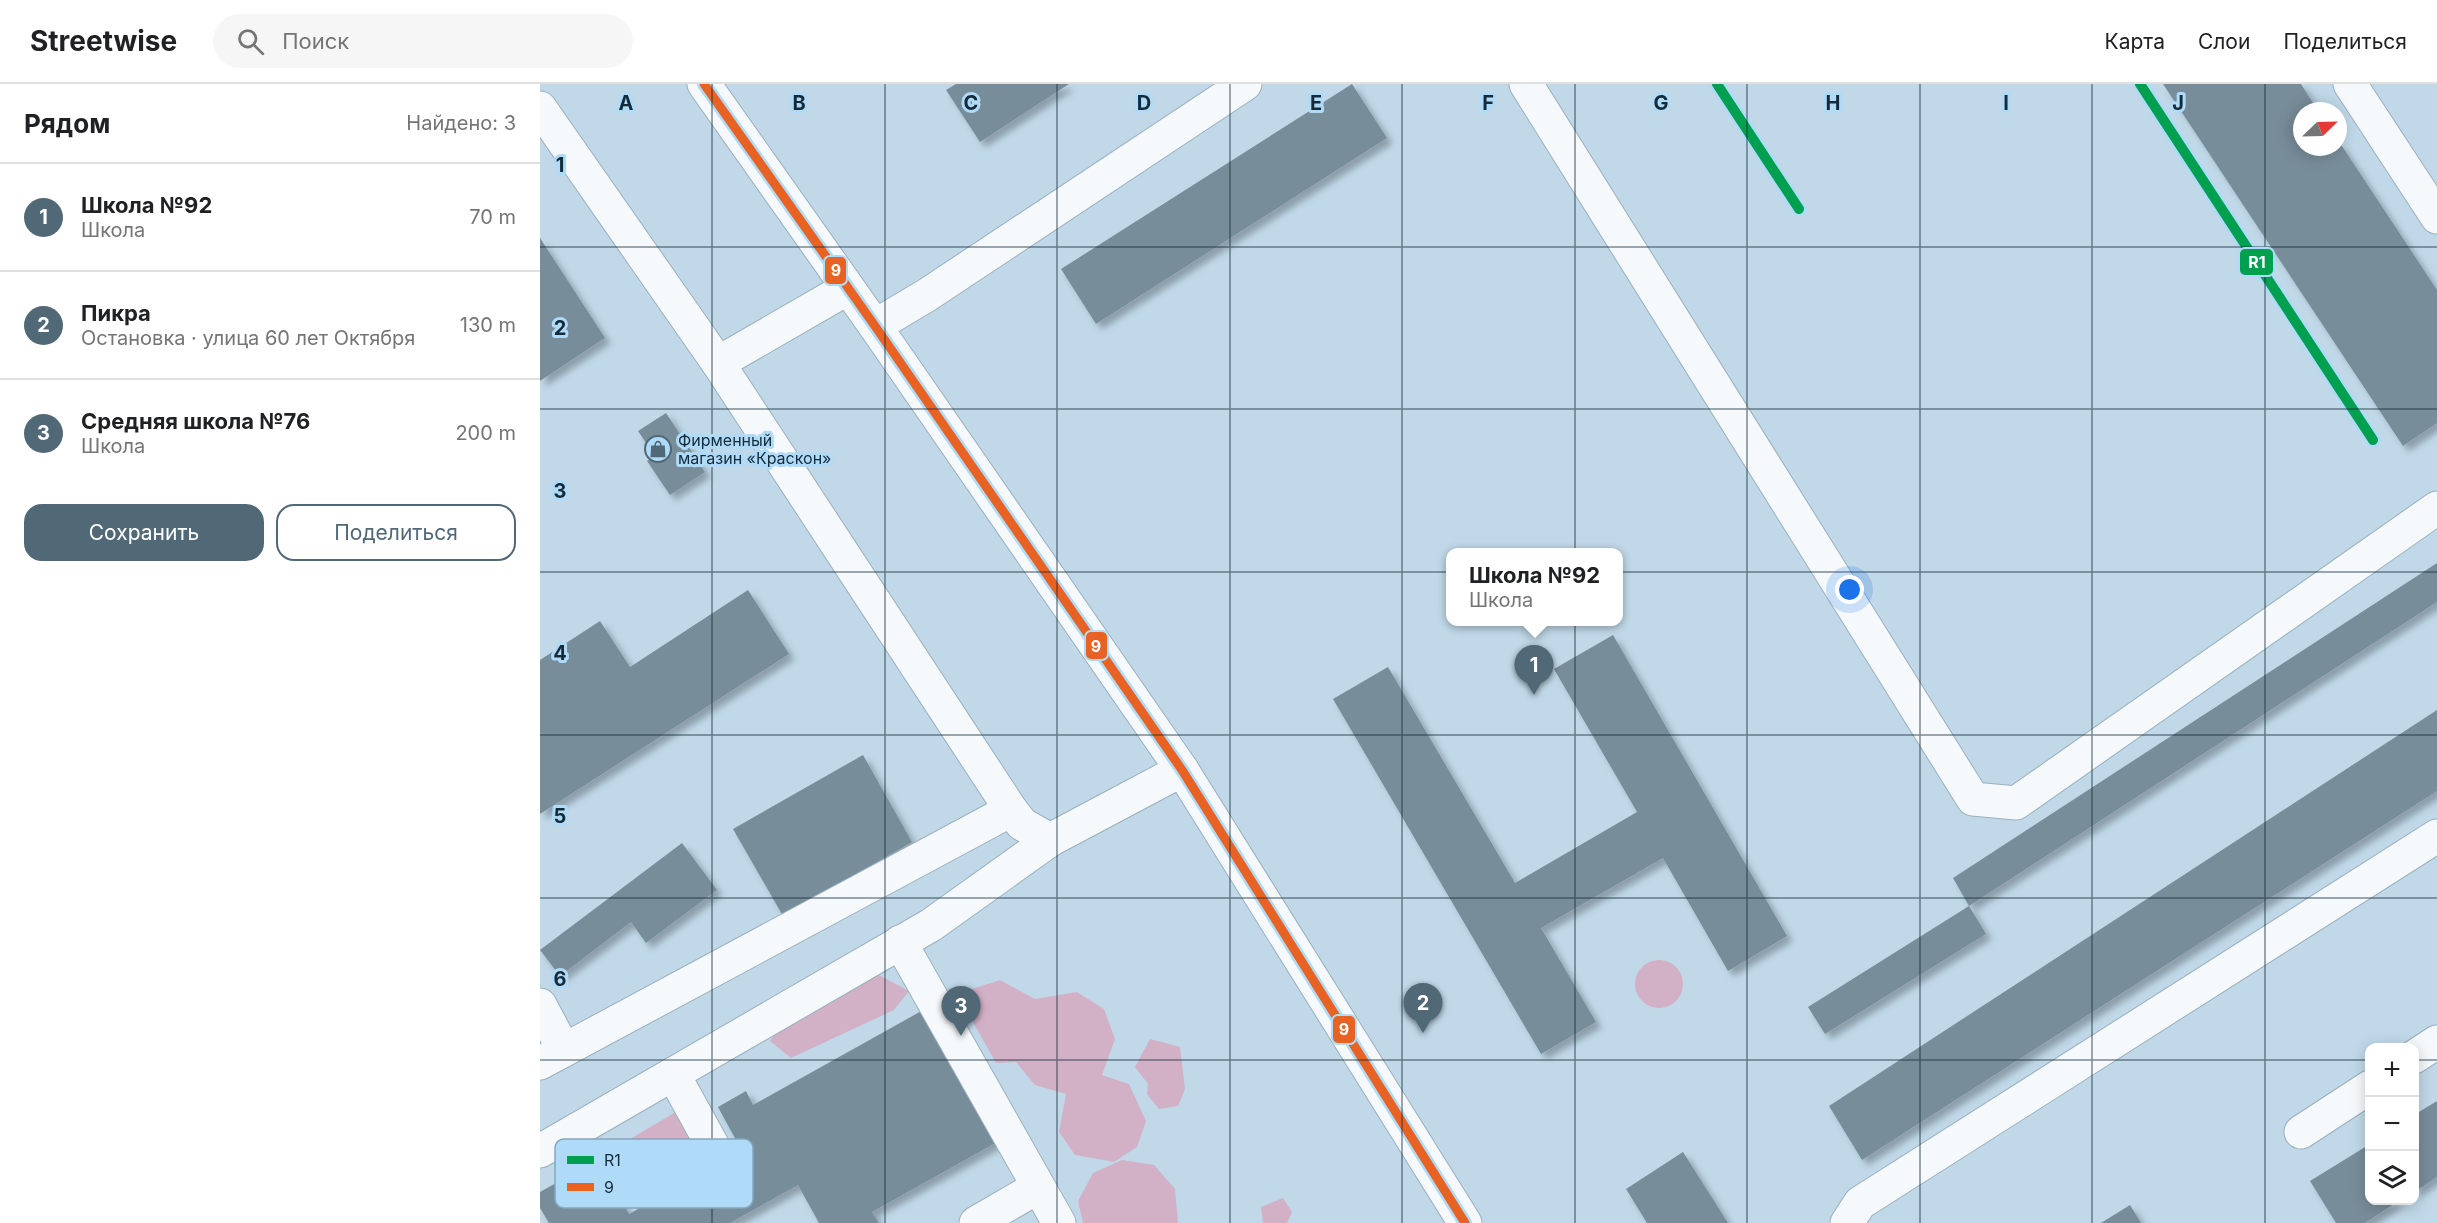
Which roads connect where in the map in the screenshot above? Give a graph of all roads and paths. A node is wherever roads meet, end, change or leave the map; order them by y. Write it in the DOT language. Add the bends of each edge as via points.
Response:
graph roads {
  1 [pos="704,84"];
  2 [pos="1245,84"];
  3 [pos="1526,84"];
  4 [pos="2350,84"];
  5 [pos="540,108"];
  6 [pos="2437,217"];
  7 [pos="848,288"];
  8 [pos="875,326"];
  9 [pos="718,363"];
  10 [pos="2437,508"];
  11 [pos="1182,770"];
  12 [pos="1011,810"];
  13 [pos="2437,836"];
  14 [pos="1050,840"];
  15 [pos="900,942"];
  16 [pos="540,1005"];
  17 [pos="2437,1042"];
  18 [pos="2419,1054"];
  19 [pos="552,1056"];
  20 [pos="673,1074"];
  21 [pos="2365,1090"];
  22 [pos="2301,1132"];
  23 [pos="561,1139"];
  24 [pos="709,1139"];
  25 [pos="555,1142"];
  26 [pos="540,1151"];
  27 [pos="1038,1187"];
  28 [pos="976,1223"];
  29 [pos="1059,1223"];
  30 [pos="1465,1223"];
  31 [pos="1846,1223"];
  1 -- 7 [label="main road"];
  2 -- 8 [label="main road"];
  3 -- 10 [label="main road" via="1973,799 2016,802"];
  4 -- 6 [label="main road"];
  5 -- 9 [label="main road"];
  7 -- 8 [label="main road"];
  7 -- 9 [label="main road"];
  8 -- 11 [label="main road"];
  9 -- 12 [label="main road"];
  11 -- 14 [label="main road"];
  11 -- 30 [label="main road"];
  12 -- 14 [label="main road" via="1022,824"];
  12 -- 19 [label="main road"];
  13 -- 31 [label="main road" via="1860,1203"];
  14 -- 15 [label="main road" via="931,925"];
  15 -- 20 [label="main road"];
  15 -- 27 [label="main road"];
  16 -- 19 [label="main road"];
  17 -- 18 [label="main road"];
  20 -- 23 [label="main road"];
  20 -- 24 [label="main road"];
  21 -- 22 [label="main road"];
  25 -- 26 [label="main road"];
  27 -- 28 [label="main road"];
  27 -- 29 [label="main road"];
}
